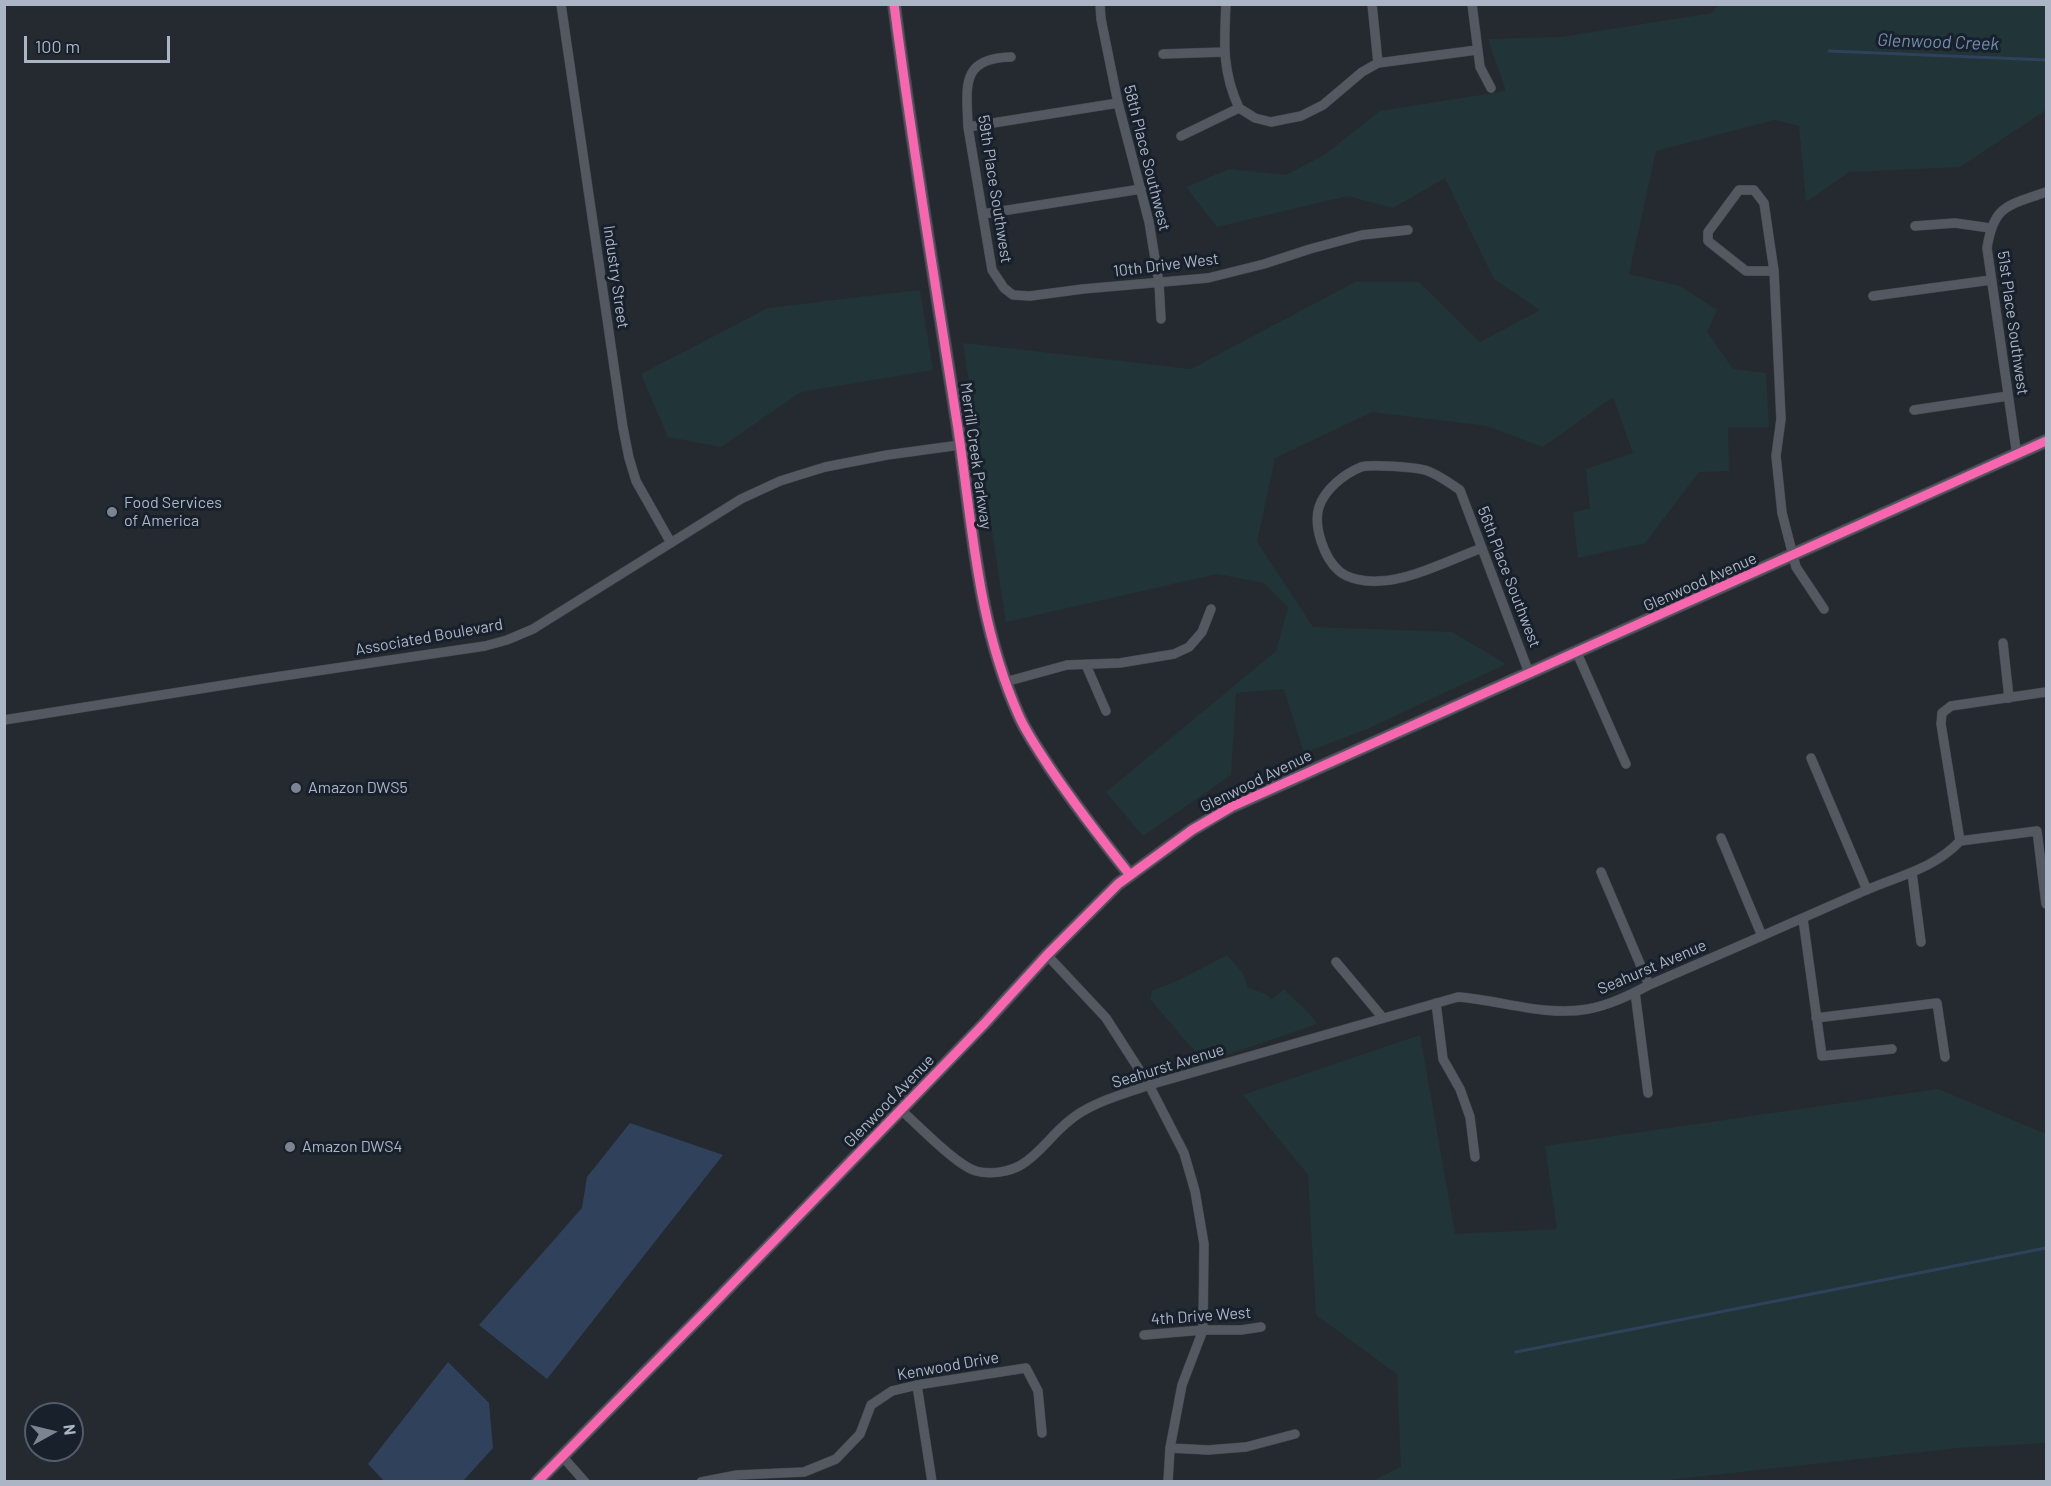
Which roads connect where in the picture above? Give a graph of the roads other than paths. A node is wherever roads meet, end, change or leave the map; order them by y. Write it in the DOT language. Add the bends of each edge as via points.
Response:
graph roads {
  1 [pos="561,4"];
  2 [pos="894,4"];
  3 [pos="1100,4"];
  4 [pos="1226,4"];
  5 [pos="1372,4"];
  6 [pos="1472,4"];
  7 [pos="1477,50"];
  8 [pos="1224,52"];
  9 [pos="1163,54"];
  10 [pos="1011,57"];
  11 [pos="1378,63"];
  12 [pos="1491,88"];
  13 [pos="1118,103"];
  14 [pos="1239,108"];
  15 [pos="968,127"];
  16 [pos="1181,136"];
  17 [pos="1141,189"];
  18 [pos="2046,192"];
  19 [pos="983,214"];
  20 [pos="1915,226"];
  21 [pos="1990,228"];
  22 [pos="1408,230"];
  23 [pos="1774,271"];
  24 [pos="1991,280"];
  25 [pos="998,282"];
  26 [pos="1159,283"];
  27 [pos="1873,296"];
  28 [pos="1161,319"];
  29 [pos="2008,396"];
  30 [pos="1914,410"];
  31 [pos="2046,441"];
  32 [pos="960,445"];
  33 [pos="2017,456"];
  34 [pos="671,543"];
  35 [pos="1482,548"];
  36 [pos="1794,556"];
  37 [pos="1210,609"];
  38 [pos="1824,609"];
  39 [pos="2003,643"];
  40 [pos="1577,653"];
  41 [pos="1086,665"];
  42 [pos="1529,673"];
  43 [pos="1005,682"];
  44 [pos="2046,692"];
  45 [pos="2009,698"];
  46 [pos="1106,711"];
  47 [pos="4,720"];
  48 [pos="1812,758"];
  49 [pos="1626,764"];
  50 [pos="1721,838"];
  51 [pos="1960,841"];
  52 [pos="1601,872"];
  53 [pos="1912,873"];
  54 [pos="1130,875"];
  55 [pos="1867,890"];
  56 [pos="2046,904"];
  57 [pos="1803,919"];
  58 [pos="1762,936"];
  59 [pos="1921,942"];
  60 [pos="1047,955"];
  61 [pos="1336,962"];
  62 [pos="1649,985"];
  63 [pos="1635,992"];
  64 [pos="1436,1003"];
  65 [pos="1383,1018"];
  66 [pos="1815,1018"];
  67 [pos="1892,1049"];
  68 [pos="1945,1057"];
  69 [pos="1149,1085"];
  70 [pos="1648,1093"];
  71 [pos="901,1110"];
  72 [pos="1475,1157"];
  73 [pos="1261,1326"];
  74 [pos="1203,1330"];
  75 [pos="1144,1335"];
  76 [pos="917,1385"];
  77 [pos="1042,1433"];
  78 [pos="1294,1434"];
  79 [pos="1170,1448"];
  80 [pos="562,1456"];
  81 [pos="804,1477"];
  82 [pos="537,1482"];
  83 [pos="585,1482"];
  84 [pos="701,1482"];
  85 [pos="932,1482"];
  86 [pos="1168,1482"];
  1 -- 34 [label="street, Industry Street" via="622,429 636,481"];
  2 -- 32 [label="street, Merrill Creek Parkway"];
  3 -- 13 [label="street, 58th Place Southwest"];
  4 -- 8 [label="street"];
  5 -- 11 [label="street"];
  6 -- 7 [label="street"];
  7 -- 11 [label="street"];
  7 -- 12 [label="street" via="1480,67"];
  8 -- 9 [label="street"];
  8 -- 14 [label="street" via="1229,88"];
  10 -- 15 [label="street, 59th Place Southwest" via="986,61 968,80"];
  11 -- 14 [label="street" via="1323,105 1300,116 1271,122"];
  13 -- 15 [label="street"];
  13 -- 17 [label="street, 58th Place Southwest"];
  14 -- 16 [label="street"];
  15 -- 19 [label="street, 59th Place Southwest"];
  17 -- 19 [label="street"];
  17 -- 26 [label="street, 58th Place Southwest"];
  18 -- 21 [label="street" via="2005,207"];
  19 -- 25 [label="street, 59th Place Southwest" via="992,270"];
  20 -- 21 [label="street" via="1955,223"];
  21 -- 24 [label="street, 51st Place Southwest" via="1987,248"];
  22 -- 26 [label="street, 10th Drive West" via="1362,235 1208,278"];
  23 -- 23 [label="street" via="1764,203 1754,190 1739,190 1707,232 1708,241 1746,271"];
  23 -- 36 [label="street" via="1781,419 1776,456 1782,513"];
  24 -- 27 [label="street"];
  24 -- 29 [label="street, 51st Place Southwest"];
  25 -- 26 [label="street, 10th Drive West" via="1013,295 1030,296"];
  26 -- 28 [label="street, 58th Place Southwest"];
  29 -- 30 [label="street"];
  29 -- 33 [label="street, 51st Place Southwest"];
  31 -- 33 [label="street, Glenwood Avenue"];
  32 -- 34 [label="street, Associated Boulevard" via="825,467 780,481 741,498"];
  32 -- 43 [label="street, Merrill Creek Parkway" via="978,578"];
  33 -- 36 [label="street, Glenwood Avenue"];
  34 -- 47 [label="street, Associated Boulevard" via="533,629 485,646"];
  35 -- 35 [label="street, 56th Place Southwest" via="1460,490 1424,470 1363,466 1340,479 1319,508 1320,541 1329,559 1339,572 1357,579 1394,580"];
  35 -- 42 [label="street, 56th Place Southwest"];
  36 -- 38 [label="street" via="1796,567"];
  36 -- 40 [label="street, Glenwood Avenue"];
  37 -- 41 [label="street" via="1202,632 1189,647 1174,654"];
  39 -- 45 [label="street"];
  40 -- 42 [label="street, Glenwood Avenue"];
  40 -- 49 [label="street"];
  41 -- 43 [label="street" via="1067,665"];
  41 -- 46 [label="street"];
  42 -- 54 [label="street, Glenwood Avenue" via="1231,807"];
  43 -- 54 [label="street, Merrill Creek Parkway" via="1035,745 1072,801"];
  44 -- 45 [label="street"];
  45 -- 51 [label="street" via="1951,706 1942,713"];
  48 -- 55 [label="street"];
  50 -- 58 [label="street"];
  51 -- 53 [label="street, Seahurst Avenue" via="1948,854"];
  51 -- 56 [label="street" via="2037,831"];
  52 -- 62 [label="street"];
  53 -- 55 [label="street, Seahurst Avenue"];
  53 -- 59 [label="street"];
  54 -- 60 [label="street, Glenwood Avenue"];
  55 -- 57 [label="street, Seahurst Avenue"];
  57 -- 58 [label="street, Seahurst Avenue"];
  57 -- 66 [label="street"];
  58 -- 62 [label="street, Seahurst Avenue"];
  60 -- 69 [label="street" via="1106,1018"];
  60 -- 71 [label="street, Glenwood Avenue"];
  61 -- 65 [label="street"];
  62 -- 63 [label="street, Seahurst Avenue"];
  63 -- 64 [label="street, Seahurst Avenue" via="1588,1009 1556,1011 1482,998 1458,997"];
  63 -- 70 [label="street"];
  64 -- 65 [label="street, Seahurst Avenue"];
  64 -- 72 [label="street" via="1443,1059 1470,1117"];
  65 -- 69 [label="street, Seahurst Avenue"];
  66 -- 67 [label="street" via="1822,1056"];
  66 -- 68 [label="street" via="1937,1004"];
  69 -- 71 [label="street, Seahurst Avenue" via="1082,1112 1020,1166 994,1173 975,1171 946,1152"];
  69 -- 74 [label="street" via="1184,1153 1195,1191 1204,1244"];
  71 -- 80 [label="street, Glenwood Avenue"];
  73 -- 74 [label="street, 4th Drive West"];
  74 -- 75 [label="street, 4th Drive West"];
  74 -- 79 [label="street" via="1182,1385"];
  76 -- 77 [label="street, Kenwood Drive" via="1026,1368 1038,1391"];
  76 -- 81 [label="street, Kenwood Drive" via="892,1391 870,1405 860,1434 836,1459"];
  76 -- 85 [label="street"];
  78 -- 79 [label="street" via="1246,1447"];
  79 -- 86 [label="street"];
  80 -- 82 [label="street, Glenwood Avenue"];
  80 -- 83 [label="street"];
  81 -- 84 [label="street, Kenwood Drive" via="737,1475"];
}
